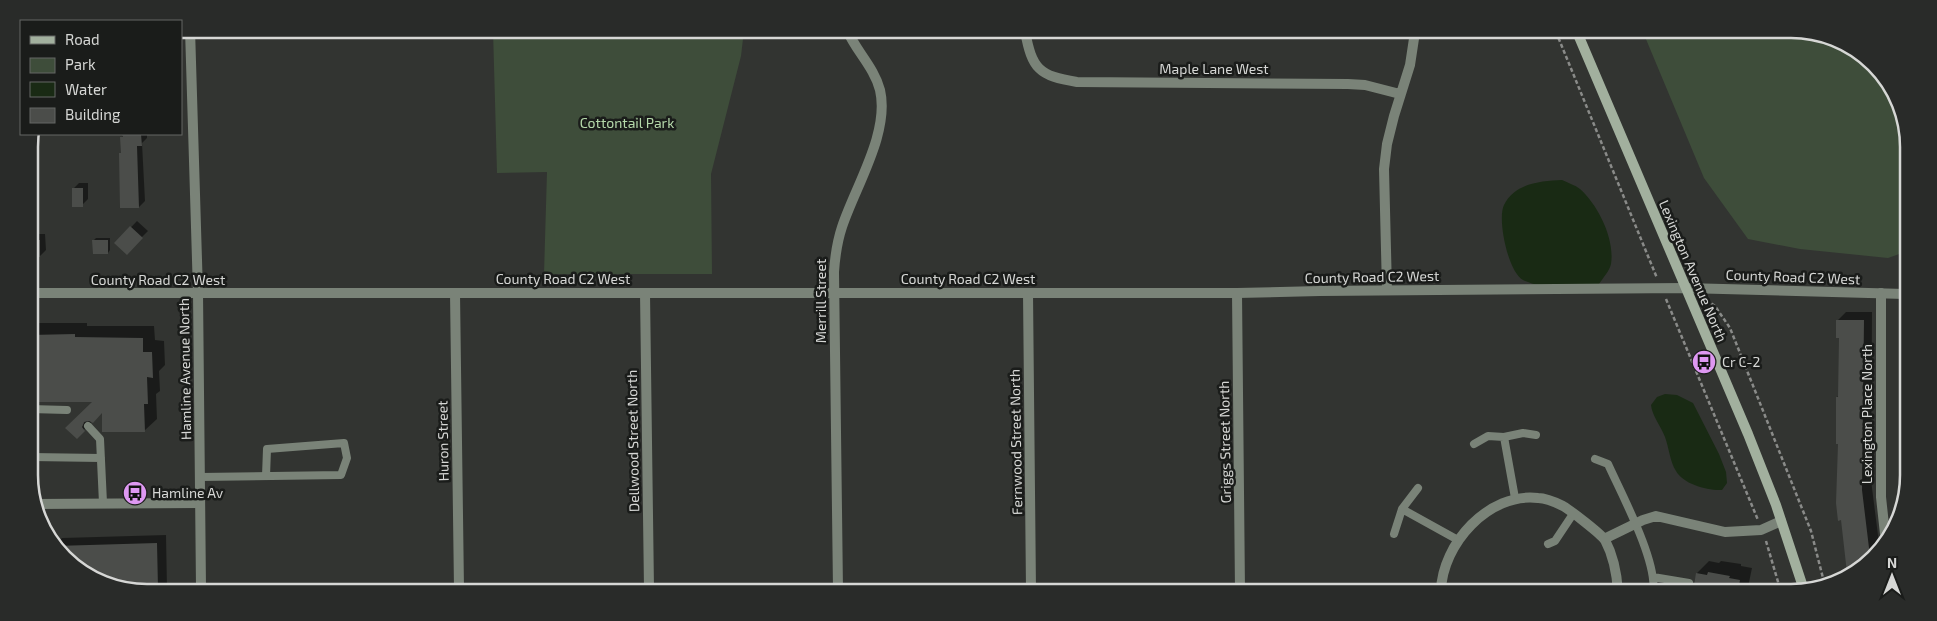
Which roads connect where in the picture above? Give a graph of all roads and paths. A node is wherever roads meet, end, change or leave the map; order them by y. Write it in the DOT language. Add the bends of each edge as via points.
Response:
graph roads {
  1 [pos="190,38"];
  2 [pos="852,38"];
  3 [pos="1026,38"];
  4 [pos="1414,38"];
  5 [pos="1558,38"];
  6 [pos="1579,38"];
  7 [pos="1400,94"];
  8 [pos="1661,288"];
  9 [pos="1685,288"];
  10 [pos="1387,290"];
  11 [pos="38,293"];
  12 [pos="198,293"];
  13 [pos="455,293"];
  14 [pos="645,293"];
  15 [pos="834,293"];
  16 [pos="1028,293"];
  17 [pos="1237,293"];
  18 [pos="1881,293"];
  19 [pos="1900,294"];
  20 [pos="38,409"];
  21 [pos="67,410"];
  22 [pos="88,426"];
  23 [pos="1536,436"];
  24 [pos="1504,437"];
  25 [pos="1474,444"];
  26 [pos="38,457"];
  27 [pos="101,458"];
  28 [pos="1595,458"];
  29 [pos="266,476"];
  30 [pos="200,477"];
  31 [pos="1418,488"];
  32 [pos="1515,498"];
  33 [pos="42,504"];
  34 [pos="103,504"];
  35 [pos="200,504"];
  36 [pos="1402,509"];
  37 [pos="1574,514"];
  38 [pos="1781,521"];
  39 [pos="1635,524"];
  40 [pos="1761,530"];
  41 [pos="1885,530"];
  42 [pos="1394,534"];
  43 [pos="1604,538"];
  44 [pos="1458,540"];
  45 [pos="1548,544"];
  46 [pos="1653,577"];
  47 [pos="1823,578"];
  48 [pos="1031,583"];
  49 [pos="1240,583"];
  50 [pos="1442,583"];
  51 [pos="1617,583"];
  52 [pos="1655,583"];
  53 [pos="1689,583"];
  54 [pos="1778,583"];
  55 [pos="1802,583"];
  56 [pos="201,584"];
  57 [pos="459,584"];
  58 [pos="648,584"];
  59 [pos="838,584"];
  1 -- 12 [label="street, Hamline Avenue North"];
  2 -- 15 [label="street, Merrill Street" via="874,73 880,90 881,121 841,230 836,250"];
  3 -- 7 [label="street, Maple Lane West" via="1034,62 1044,74 1077,82 1348,84"];
  4 -- 7 [label="street" via="1410,66"];
  5 -- 8 [label="path"];
  6 -- 9 [label="main road, Lexington Avenue North"];
  7 -- 10 [label="street" via="1384,169"];
  8 -- 9 [label="street, County Road C2 West"];
  8 -- 10 [label="street, County Road C2 West"];
  8 -- 40 [label="path"];
  9 -- 18 [label="street, County Road C2 West"];
  9 -- 38 [label="main road, Lexington Avenue North" via="1748,434"];
  9 -- 47 [label="path" via="1715,306 1730,328 1811,531"];
  10 -- 17 [label="street, County Road C2 West"];
  11 -- 12 [label="street, County Road C2 West"];
  12 -- 13 [label="street, County Road C2 West"];
  12 -- 30 [label="street, Hamline Avenue North"];
  13 -- 14 [label="street, County Road C2 West"];
  13 -- 57 [label="street, Huron Street"];
  14 -- 15 [label="street, County Road C2 West"];
  14 -- 58 [label="street, Dellwood Street North"];
  15 -- 16 [label="street, County Road C2 West"];
  15 -- 59 [label="street, Merrill Street"];
  16 -- 17 [label="street, County Road C2 West"];
  16 -- 48 [label="street, Fernwood Street North"];
  17 -- 49 [label="street, Griggs Street North"];
  18 -- 19 [label="street, County Road C2 West"];
  18 -- 41 [label="street, Lexington Place North" via="1881,497"];
  20 -- 21 [label="lane"];
  22 -- 27 [label="lane" via="100,439"];
  23 -- 24 [label="lane" via="1523,433"];
  24 -- 25 [label="lane" via="1488,436"];
  24 -- 32 [label="lane"];
  26 -- 27 [label="lane"];
  27 -- 34 [label="lane"];
  28 -- 39 [label="lane" via="1608,464"];
  29 -- 29 [label="lane" via="341,475 347,458 344,443 267,449"];
  29 -- 30 [label="lane"];
  30 -- 35 [label="street, Hamline Avenue North"];
  31 -- 36 [label="lane"];
  32 -- 37 [label="street" via="1539,498 1563,506"];
  32 -- 44 [label="street" via="1481,514"];
  33 -- 34 [label="street"];
  34 -- 35 [label="street"];
  35 -- 56 [label="street, Hamline Avenue North"];
  36 -- 42 [label="lane"];
  36 -- 44 [label="lane"];
  37 -- 43 [label="street"];
  37 -- 45 [label="lane" via="1555,541"];
  38 -- 40 [label="street"];
  38 -- 55 [label="main road, Lexington Avenue North"];
  39 -- 40 [label="street" via="1656,516 1725,532"];
  39 -- 43 [label="street"];
  39 -- 46 [label="lane"];
  40 -- 54 [label="path"];
  43 -- 51 [label="street"];
  44 -- 50 [label="street" via="1448,559"];
  46 -- 52 [label="lane"];
  46 -- 53 [label="lane"];
}
